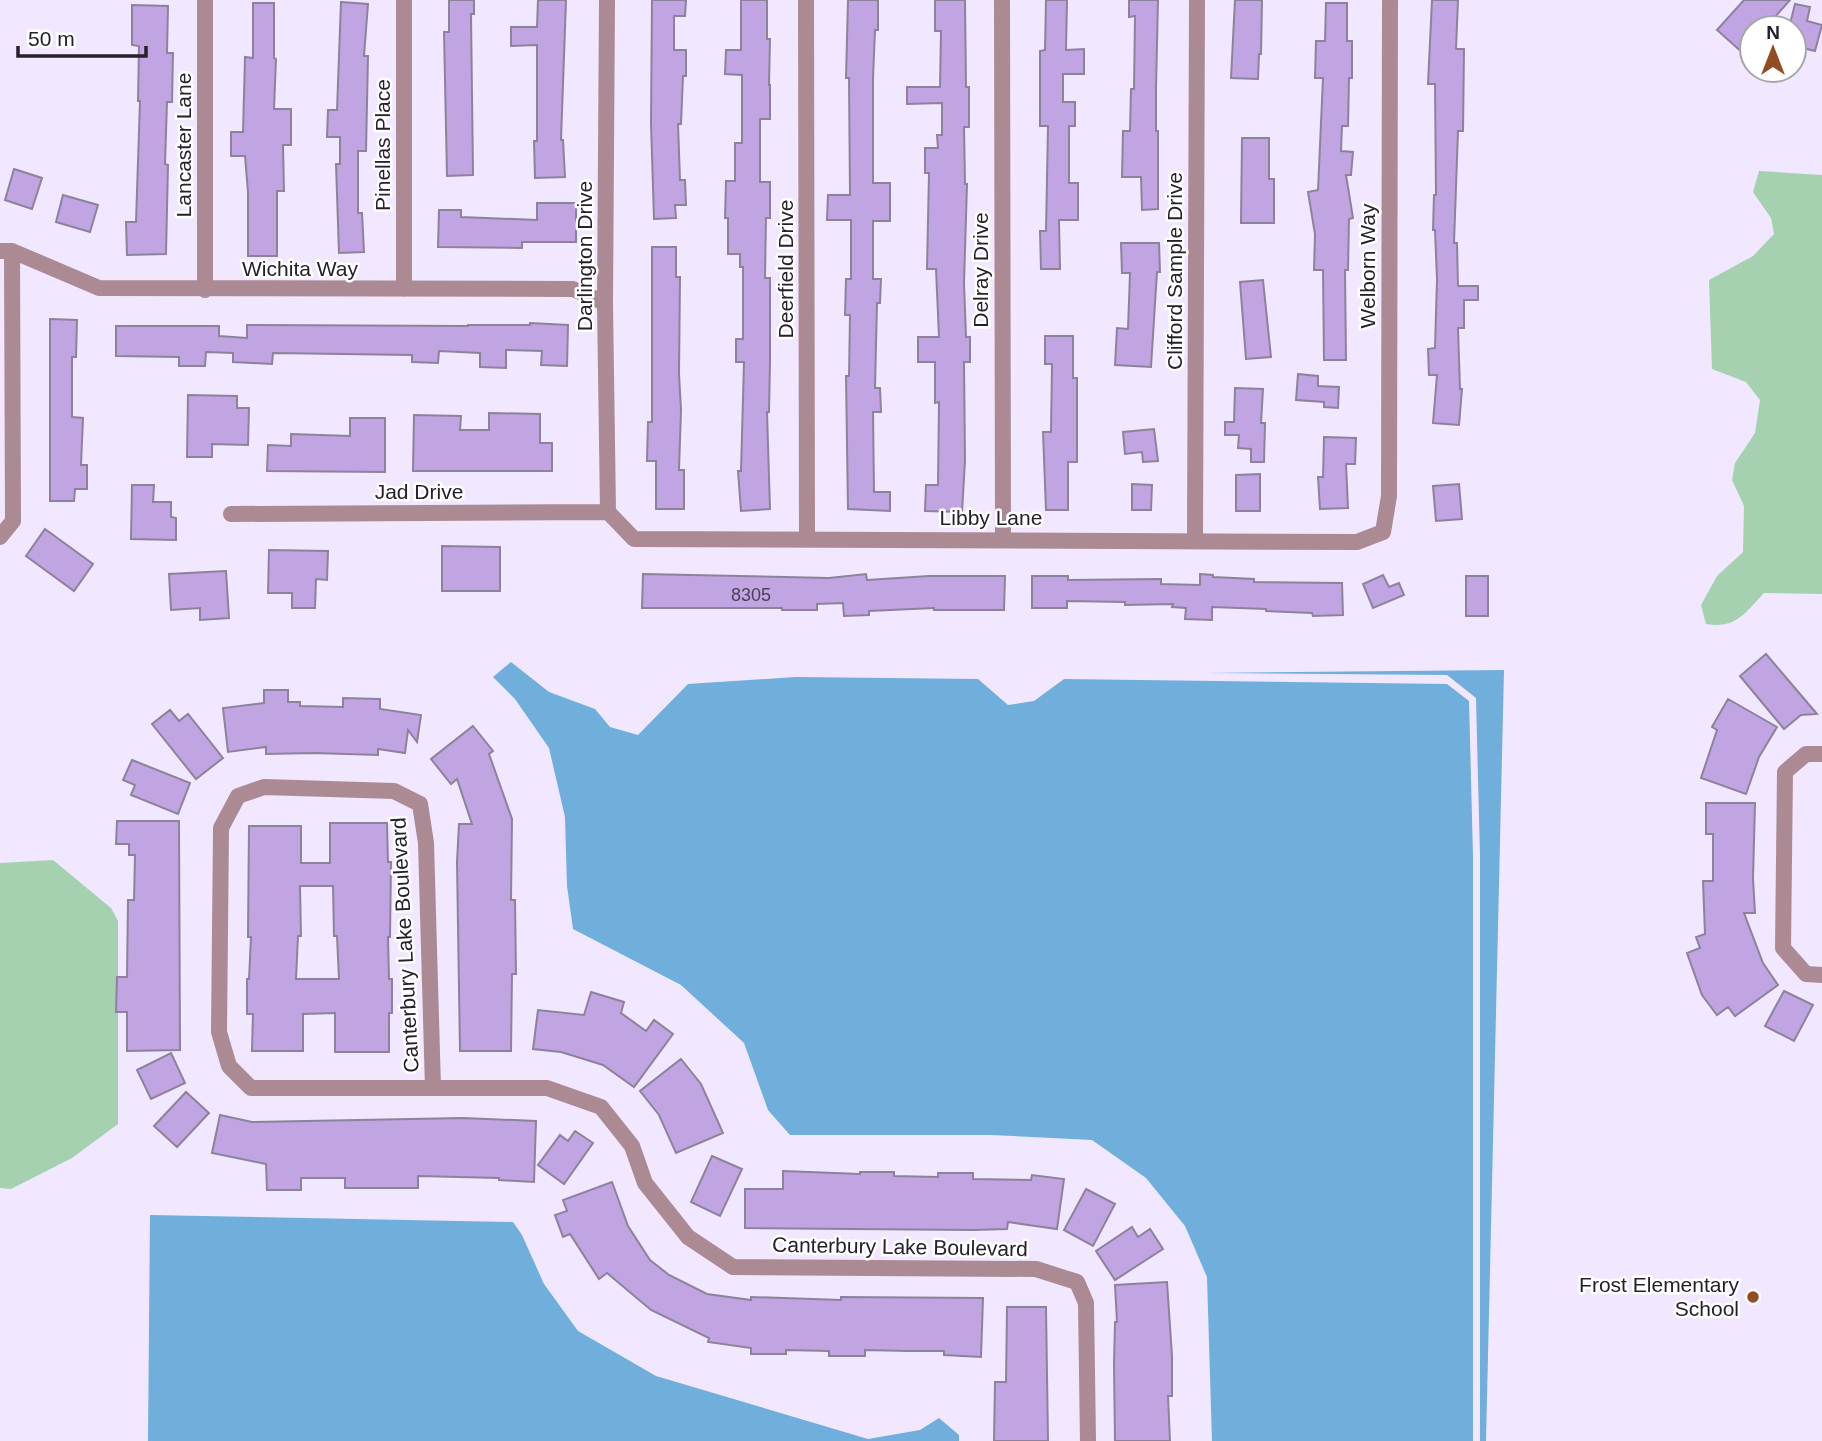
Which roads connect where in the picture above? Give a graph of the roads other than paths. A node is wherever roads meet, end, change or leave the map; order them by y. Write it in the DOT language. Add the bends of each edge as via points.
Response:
graph roads {
  1 [pos="205,0"];
  2 [pos="404,0"];
  3 [pos="607,0"];
  4 [pos="806,0"];
  5 [pos="1002,0"];
  6 [pos="1196,0"];
  7 [pos="1390,0"];
  8 [pos="6,251"];
  9 [pos="404,289"];
  10 [pos="205,290"];
  11 [pos="605,303"];
  12 [pos="608,512"];
  13 [pos="230,514"];
  14 [pos="1383,532"];
  15 [pos="0,537"];
  16 [pos="807,538"];
  17 [pos="1003,539"];
  18 [pos="1195,541"];
  19 [pos="1822,754"];
  20 [pos="1822,975"];
  21 [pos="433,1088"];
  22 [pos="1088,1441"];
  1 -- 10 [label="street, Lancaster Lane"];
  2 -- 9 [label="street, Pinellas Place"];
  3 -- 11 [label="street, Darlington Drive"];
  4 -- 16 [label="street, Deerfield Drive"];
  5 -- 17 [label="street, Delray Drive"];
  6 -- 18 [label="street, Clifford Sample Drive"];
  7 -- 14 [label="street, Welborn Way" via="1389,496"];
  8 -- 10 [label="street, Wichita Way" via="99,288"];
  8 -- 15 [label="street" via="13,520"];
  9 -- 10 [label="street, Wichita Way"];
  9 -- 11 [label="street, Wichita Way" via="573,289"];
  11 -- 12 [label="street, Darlington Drive"];
  12 -- 13 [label="street, Jad Drive"];
  12 -- 16 [label="street, Libby Lane" via="634,539"];
  14 -- 18 [label="street, Libby Lane" via="1357,541"];
  16 -- 17 [label="street, Libby Lane"];
  17 -- 18 [label="street, Libby Lane"];
  19 -- 20 [label="street" via="1806,754 1785,772 1783,948 1806,974"];
  21 -- 21 [label="street, Canterbury Lake Boulevard" via="251,1088 229,1066 219,1032 221,828 238,796 264,787 394,791 420,804 426,843"];
  21 -- 22 [label="street, Canterbury Lake Boulevard" via="547,1088 601,1107 632,1146 645,1183 688,1237 733,1267 1036,1269 1077,1282 1086,1303"];
}
